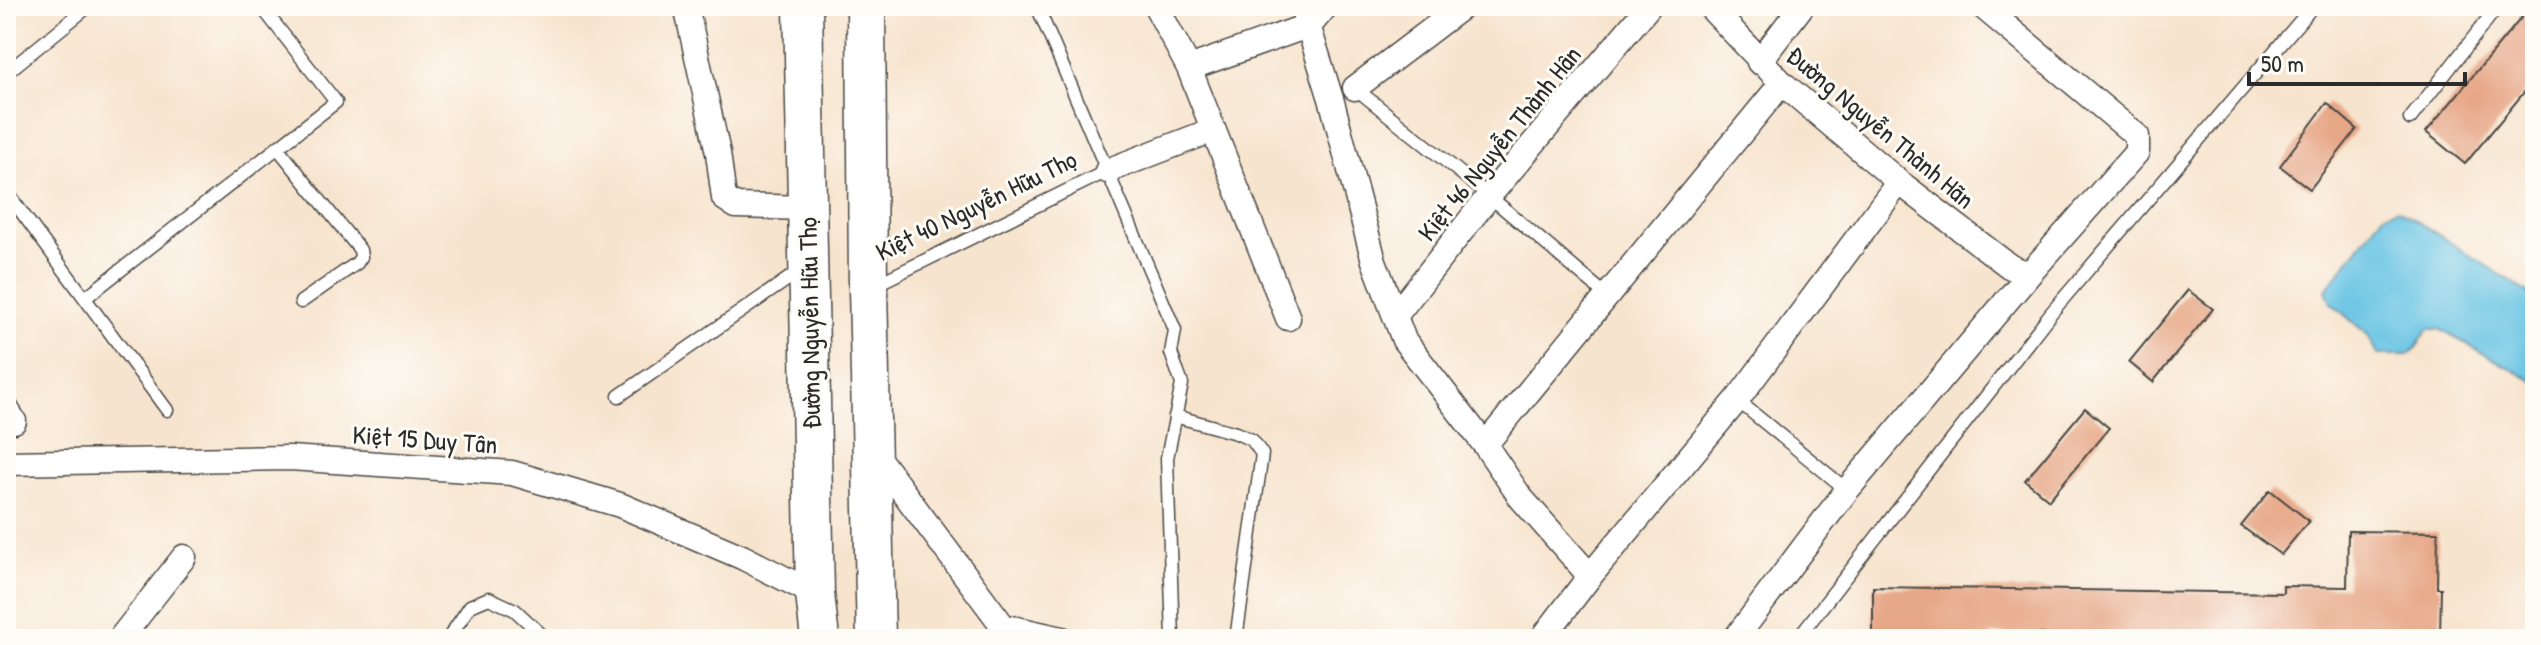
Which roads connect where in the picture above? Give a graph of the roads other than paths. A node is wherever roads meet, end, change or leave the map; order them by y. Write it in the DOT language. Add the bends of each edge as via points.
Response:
graph roads {
  1 [pos="89,6"];
  2 [pos="261,6"];
  3 [pos="686,6"];
  4 [pos="803,6"];
  5 [pos="866,6"];
  6 [pos="1037,6"];
  7 [pos="1156,6"];
  8 [pos="1326,6"];
  9 [pos="1463,6"];
  10 [pos="1649,6"];
  11 [pos="1709,6"];
  12 [pos="1802,6"];
  13 [pos="1982,6"];
  14 [pos="2313,6"];
  15 [pos="2498,6"];
  16 [pos="1306,15"];
  17 [pos="1759,62"];
  18 [pos="1189,68"];
  19 [pos="6,73"];
  20 [pos="1782,83"];
  21 [pos="1355,88"];
  22 [pos="2410,119"];
  23 [pos="1213,130"];
  24 [pos="277,147"];
  25 [pos="1107,171"];
  26 [pos="1899,182"];
  27 [pos="6,191"];
  28 [pos="1489,196"];
  29 [pos="807,208"];
  30 [pos="808,266"];
  31 [pos="2031,272"];
  32 [pos="868,288"];
  33 [pos="1606,295"];
  34 [pos="85,298"];
  35 [pos="301,302"];
  36 [pos="1395,316"];
  37 [pos="1288,318"];
  38 [pos="619,396"];
  39 [pos="1737,400"];
  40 [pos="167,410"];
  41 [pos="1175,416"];
  42 [pos="1485,445"];
  43 [pos="872,450"];
  44 [pos="6,463"];
  45 [pos="1847,490"];
  46 [pos="184,557"];
  47 [pos="1590,576"];
  48 [pos="815,594"];
  49 [pos="120,639"];
  50 [pos="448,639"];
  51 [pos="546,639"];
  52 [pos="820,639"];
  53 [pos="876,639"];
  54 [pos="1062,639"];
  55 [pos="1173,639"];
  56 [pos="1236,639"];
  57 [pos="1542,639"];
  58 [pos="1735,639"];
  59 [pos="1797,639"];
  1 -- 19 [label="lane"];
  2 -- 24 [label="lane" via="336,102"];
  3 -- 29 [label="street" via="724,198 736,206"];
  4 -- 29 [label="main road, Đường Nguyễn Hữu Thọ"];
  5 -- 32 [label="main road"];
  6 -- 25 [label="lane, Kiệt 40 Nguyễn Hữu Thọ"];
  7 -- 18 [label="street"];
  8 -- 16 [label="street"];
  9 -- 21 [label="street"];
  10 -- 28 [label="street, Kiệt 46 Nguyễn Thành Hân"];
  11 -- 17 [label="street, Đường Nguyễn Thành Hãn"];
  12 -- 17 [label="street"];
  13 -- 31 [label="street" via="2137,136 2137,152"];
  14 -- 59 [label="lane" via="2051,313"];
  15 -- 22 [label="lane"];
  16 -- 18 [label="street"];
  16 -- 36 [label="street" via="1374,261"];
  17 -- 20 [label="street, Đường Nguyễn Thành Hãn"];
  18 -- 23 [label="street"];
  20 -- 26 [label="street, Đường Nguyễn Thành Hãn"];
  20 -- 33 [label="street"];
  21 -- 28 [label="lane"];
  23 -- 25 [label="street"];
  23 -- 37 [label="street"];
  24 -- 34 [label="lane"];
  24 -- 35 [label="lane" via="360,250 357,263"];
  25 -- 32 [label="lane, Kiệt 40 Nguyễn Hữu Thọ"];
  25 -- 41 [label="lane, Kiệt 40 Nguyễn Hữu Thọ" via="1175,330 1171,353 1182,384"];
  26 -- 31 [label="street, Đường Nguyễn Thành Hãn" via="2009,266"];
  26 -- 39 [label="street"];
  27 -- 34 [label="lane"];
  28 -- 33 [label="lane"];
  28 -- 36 [label="street, Kiệt 46 Nguyễn Thành Hân"];
  29 -- 30 [label="main road, Đường Nguyễn Hữu Thọ"];
  30 -- 38 [label="lane"];
  30 -- 48 [label="main road, Đường Nguyễn Hữu Thọ"];
  31 -- 45 [label="street"];
  32 -- 43 [label="main road"];
  33 -- 42 [label="street"];
  34 -- 40 [label="lane"];
  36 -- 42 [label="street" via="1404,340"];
  39 -- 45 [label="lane"];
  39 -- 47 [label="street"];
  41 -- 55 [label="lane, Kiệt 40 Nguyễn Hữu Thọ" via="1167,458"];
  41 -- 56 [label="lane" via="1236,433 1252,440 1262,454"];
  42 -- 47 [label="street" via="1521,498"];
  43 -- 53 [label="main road"];
  43 -- 54 [label="street" via="1003,626"];
  44 -- 48 [label="street, Kiệt 15 Duy Tân" via="290,458 512,473 620,505"];
  45 -- 58 [label="street"];
  46 -- 49 [label="street"];
  47 -- 57 [label="street"];
  48 -- 52 [label="main road, Đường Nguyễn Hữu Thọ"];
  50 -- 51 [label="lane" via="470,606 489,598 515,610"];
}
